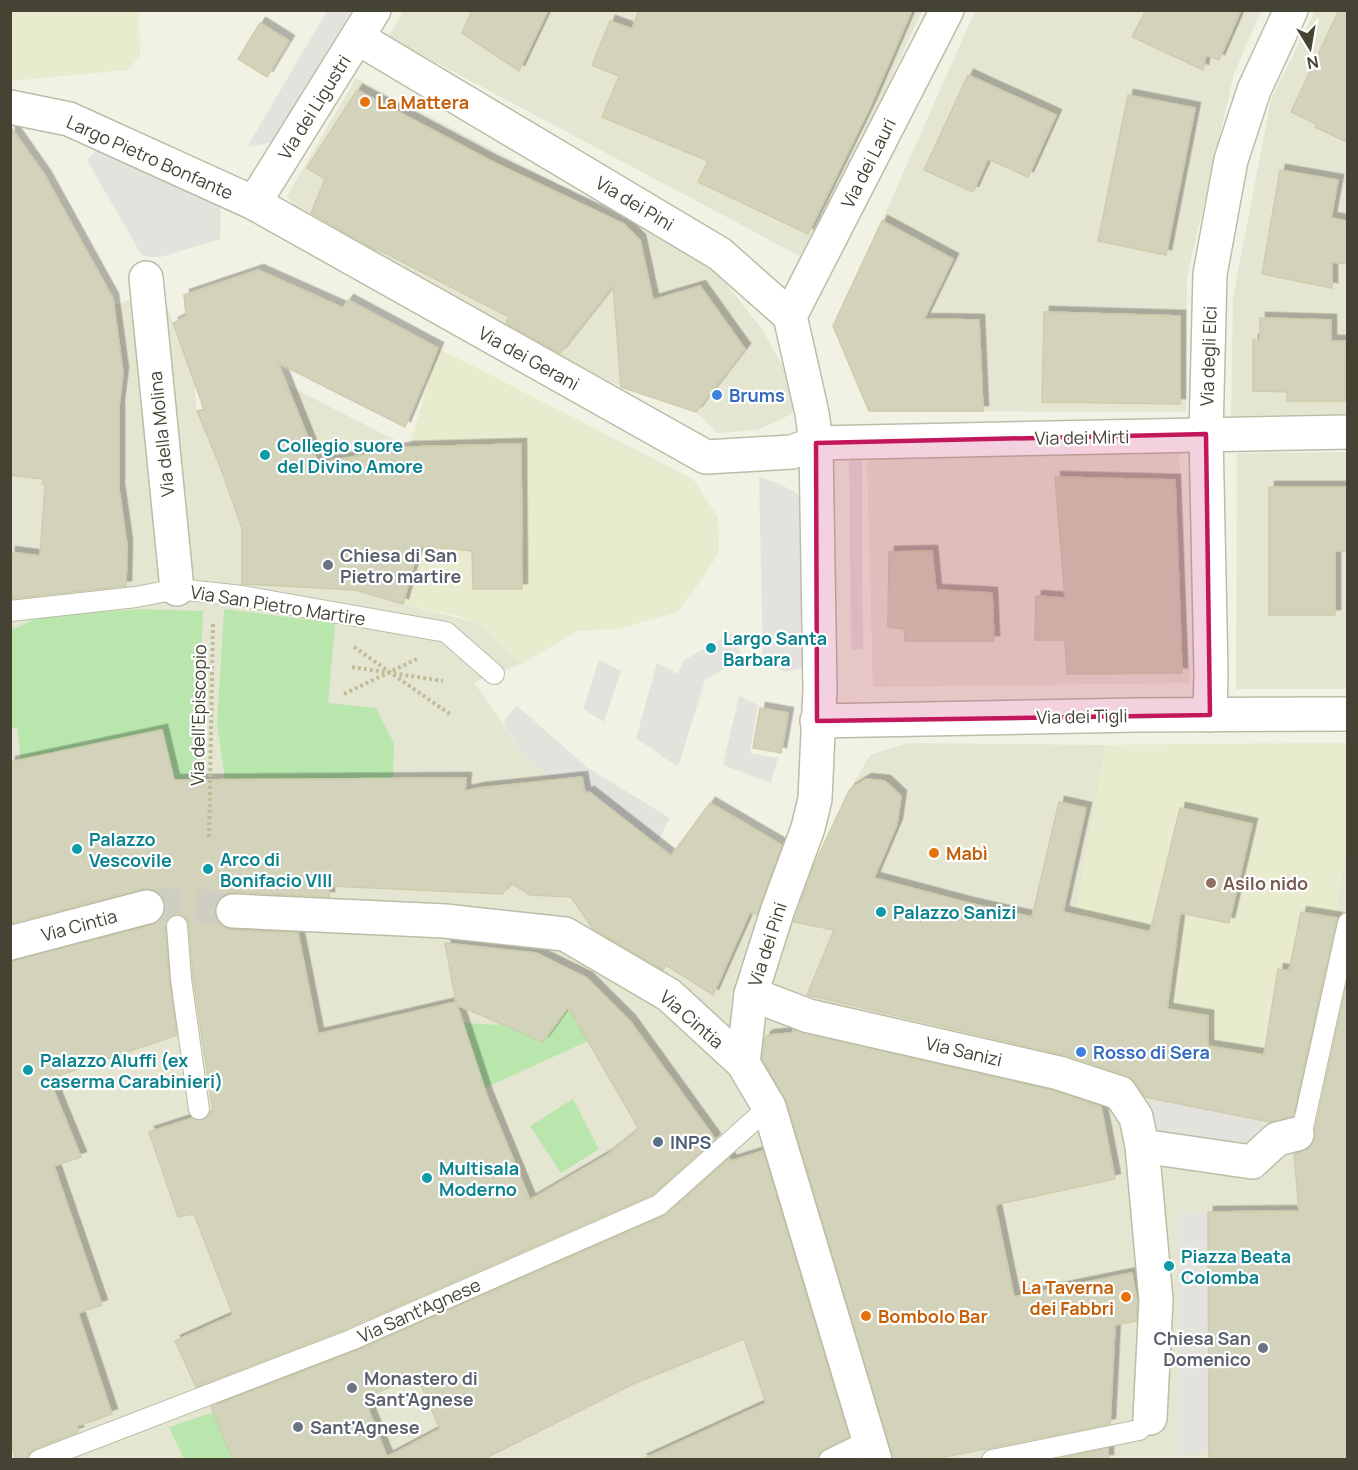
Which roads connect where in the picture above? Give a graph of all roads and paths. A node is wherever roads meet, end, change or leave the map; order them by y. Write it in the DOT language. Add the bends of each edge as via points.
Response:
graph roads {
  1 [pos="947,10"];
  2 [pos="1291,10"];
  3 [pos="366,24"];
  4 [pos="10,107"];
  5 [pos="254,203"];
  6 [pos="146,278"];
  7 [pos="790,316"];
  8 [pos="1347,432"];
  9 [pos="1206,434"];
  10 [pos="816,443"];
  11 [pos="177,589"];
  12 [pos="213,592"];
  13 [pos="10,610"];
  14 [pos="352,646"];
  15 [pos="420,657"];
  16 [pos="352,667"];
  17 [pos="389,672"];
  18 [pos="494,674"];
  19 [pos="443,681"];
  20 [pos="344,694"];
  21 [pos="1347,714"];
  22 [pos="451,715"];
  23 [pos="1210,715"];
  24 [pos="817,721"];
  25 [pos="209,837"];
  26 [pos="147,907"];
  27 [pos="233,911"];
  28 [pos="1347,923"];
  29 [pos="177,926"];
  30 [pos="10,943"];
  31 [pos="751,994"];
  32 [pos="743,1063"];
  33 [pos="769,1107"];
  34 [pos="199,1109"];
  35 [pos="1297,1134"];
  36 [pos="1142,1146"];
  37 [pos="1150,1418"];
  38 [pos="871,1450"];
  39 [pos="39,1460"];
  40 [pos="829,1460"];
  41 [pos="992,1460"];
  1 -- 7 [label="street, Via dei Lauri"];
  2 -- 9 [label="street, Via degli Elci" via="1254,90 1231,160 1210,274"];
  3 -- 5 [label="street, Via dei Ligustri"];
  3 -- 7 [label="street, Via dei Pini" via="720,254"];
  4 -- 5 [label="street, Largo Pietro Bonfante" via="69,119"];
  5 -- 10 [label="street, Via dei Gerani" via="706,457 792,452"];
  6 -- 11 [label="street, Via della Molina"];
  7 -- 10 [label="street"];
  8 -- 9 [label="street, Via dei Mirti"];
  9 -- 10 [label="street, Via dei Mirti"];
  9 -- 23 [label="street, Via degli Elci"];
  10 -- 24 [label="street, Via dei Pini" via="820,689"];
  11 -- 12 [label="lane, Via San Pietro Martire"];
  11 -- 13 [label="lane, Via San Pietro Martire"];
  12 -- 18 [label="lane, Via San Pietro Martire" via="446,632"];
  12 -- 25 [label="path, Via dell'Episcopio"];
  14 -- 17 [label="path"];
  15 -- 17 [label="path"];
  16 -- 17 [label="path"];
  17 -- 19 [label="path"];
  17 -- 20 [label="path"];
  17 -- 22 [label="path"];
  21 -- 23 [label="street, Via dei Tigli"];
  23 -- 24 [label="street, Via dei Tigli"];
  24 -- 31 [label="street, Via dei Pini" via="815,799 808,828"];
  26 -- 30 [label="street, Via Cintia"];
  27 -- 32 [label="street, Via Cintia" via="445,921 565,934 669,995"];
  28 -- 35 [label="lane" via="1303,1127"];
  29 -- 34 [label="lane"];
  31 -- 32 [label="street, Via dei Pini"];
  31 -- 36 [label="street, Via Sanizi" via="808,1016 1059,1073 1120,1093 1136,1117"];
  32 -- 33 [label="street, Via Cintia"];
  33 -- 38 [label="street, Via Cintia"];
  33 -- 39 [label="lane, Via Sant'Agnese" via="659,1205 351,1340"];
  35 -- 36 [label="street" via="1277,1139 1252,1162"];
  36 -- 37 [label="street" via="1155,1300"];
  37 -- 41 [label="lane" via="1139,1430"];
  38 -- 40 [label="lane"];
}
